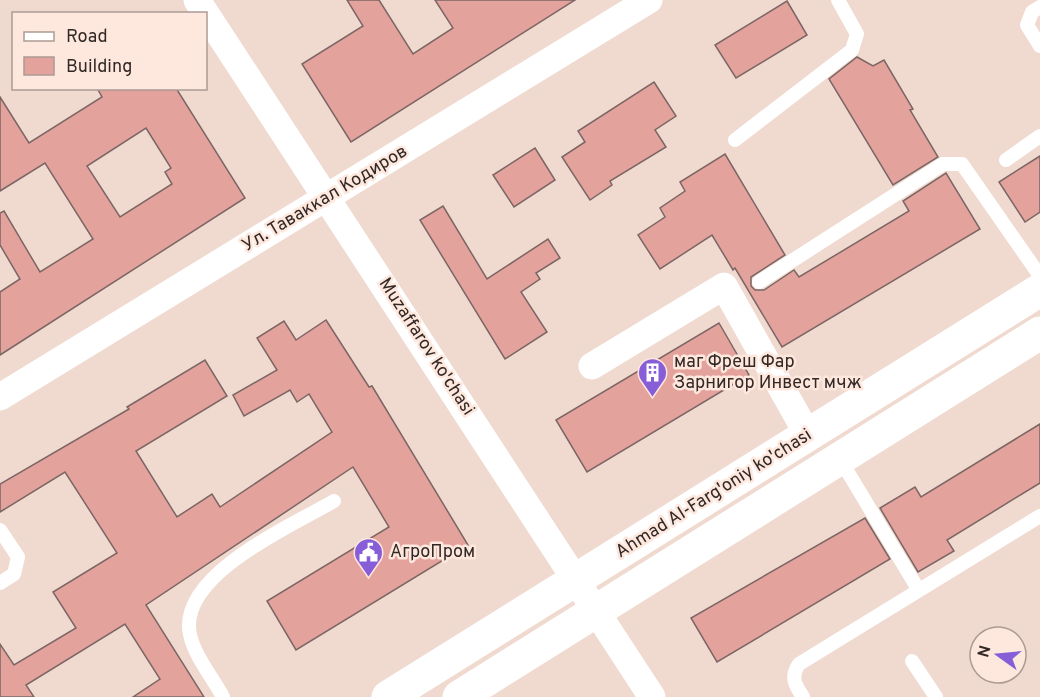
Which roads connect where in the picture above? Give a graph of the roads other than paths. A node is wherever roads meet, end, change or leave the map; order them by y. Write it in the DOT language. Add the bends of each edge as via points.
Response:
graph roads {
  1 [pos="649,0"];
  2 [pos="838,0"];
  3 [pos="1040,7"];
  4 [pos="207,15"];
  5 [pos="1040,46"];
  6 [pos="1040,136"];
  7 [pos="735,140"];
  8 [pos="1006,160"];
  9 [pos="328,197"];
  10 [pos="1040,276"];
  11 [pos="759,282"];
  12 [pos="1040,290"];
  13 [pos="1040,333"];
  14 [pos="592,366"];
  15 [pos="0,397"];
  16 [pos="808,435"];
  17 [pos="840,459"];
  18 [pos="334,501"];
  19 [pos="1040,516"];
  20 [pos="0,530"];
  21 [pos="578,580"];
  22 [pos="0,583"];
  23 [pos="918,589"];
  24 [pos="598,612"];
  25 [pos="912,661"];
  26 [pos="223,697"];
  27 [pos="387,697"];
  28 [pos="459,697"];
  29 [pos="652,697"];
  30 [pos="803,697"];
  31 [pos="936,697"];
  1 -- 9 [label="street, Ул. Таваккал Кодиров"];
  2 -- 7 [label="lane" via="857,34 852,50"];
  3 -- 5 [label="lane" via="1032,12 1027,25"];
  4 -- 9 [label="street, Muzaffarov ko'chasi"];
  6 -- 8 [label="lane"];
  9 -- 15 [label="street, Ул. Таваккал Кодиров"];
  9 -- 21 [label="street, Muzaffarov ko'chasi"];
  10 -- 11 [label="lane" via="962,164 944,164"];
  12 -- 16 [label="main road, Ahmad Al-Farg'oniy ko'chasi"];
  13 -- 17 [label="main road, Ahmad Al-Farg'oniy ko'chasi"];
  14 -- 16 [label="street" via="724,286"];
  16 -- 21 [label="main road, Ahmad Al-Farg'oniy ko'chasi"];
  17 -- 23 [label="lane"];
  17 -- 24 [label="main road, Ahmad Al-Farg'oniy ko'chasi"];
  18 -- 26 [label="lane" via="239,556 213,575 198,598 189,625 193,644"];
  19 -- 23 [label="lane"];
  20 -- 22 [label="lane" via="18,557 14,574"];
  21 -- 24 [label="street, Muzaffarov ko'chasi"];
  21 -- 27 [label="main road, Ahmad Al-Farg'oniy ko'chasi"];
  23 -- 30 [label="lane" via="799,664 794,682"];
  24 -- 28 [label="main road, Ahmad Al-Farg'oniy ko'chasi"];
  24 -- 29 [label="street, Muzaffarov ko'chasi"];
  25 -- 31 [label="lane"];
}
